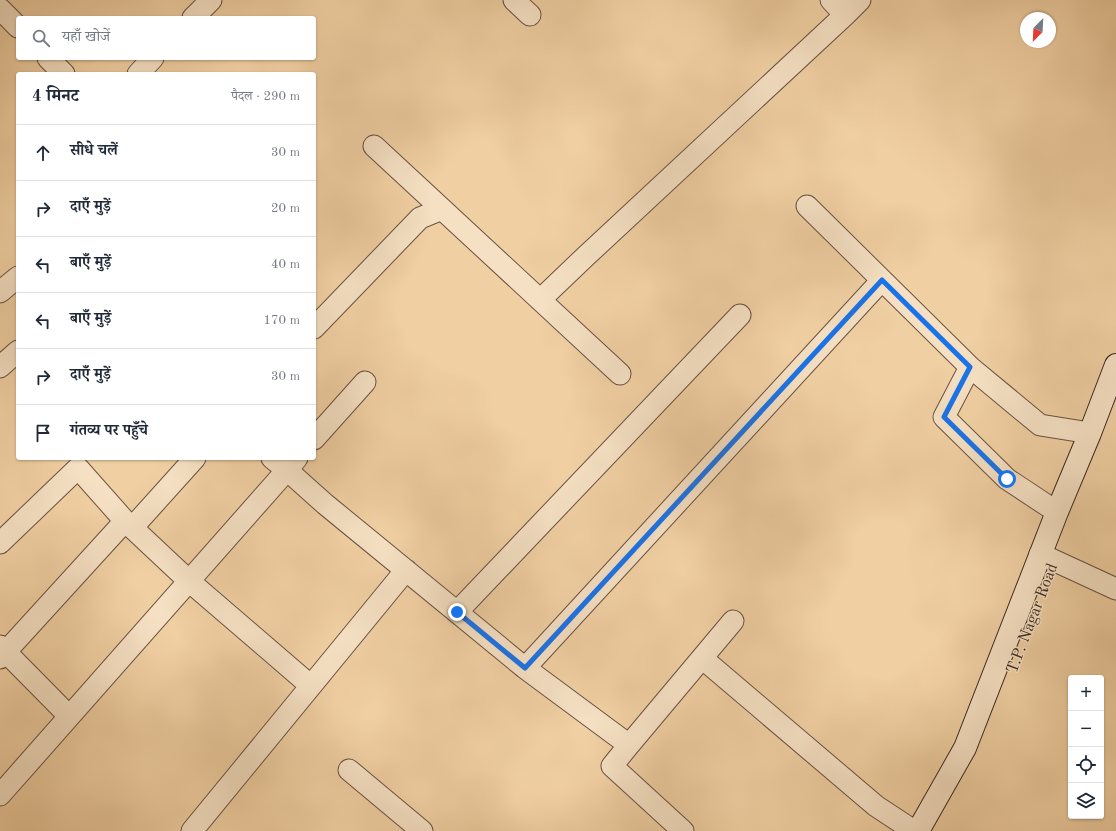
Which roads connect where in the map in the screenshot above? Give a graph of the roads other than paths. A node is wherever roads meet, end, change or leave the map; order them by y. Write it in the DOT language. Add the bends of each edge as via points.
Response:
graph roads {
  1 [pos="211,0"];
  2 [pos="514,0"];
  3 [pos="830,0"];
  4 [pos="860,0"];
  5 [pos="0,9"];
  6 [pos="845,14"];
  7 [pos="530,15"];
  8 [pos="195,16"];
  9 [pos="16,25"];
  10 [pos="50,60"];
  11 [pos="152,60"];
  12 [pos="62,72"];
  13 [pos="140,72"];
  14 [pos="374,146"];
  15 [pos="807,206"];
  16 [pos="442,210"];
  17 [pos="16,279"];
  18 [pos="882,280"];
  19 [pos="0,292"];
  20 [pos="540,300"];
  21 [pos="740,315"];
  22 [pos="316,326"];
  23 [pos="1116,365"];
  24 [pos="970,367"];
  25 [pos="620,374"];
  26 [pos="365,382"];
  27 [pos="1116,399"];
  28 [pos="1090,433"];
  29 [pos="316,438"];
  30 [pos="194,460"];
  31 [pos="285,462"];
  32 [pos="1057,512"];
  33 [pos="129,524"];
  34 [pos="0,543"];
  35 [pos="1047,557"];
  36 [pos="406,570"];
  37 [pos="189,580"];
  38 [pos="1116,589"];
  39 [pos="457,612"];
  40 [pos="733,621"];
  41 [pos="2,652"];
  42 [pos="702,658"];
  43 [pos="525,668"];
  44 [pos="311,686"];
  45 [pos="69,716"];
  46 [pos="629,745"];
  47 [pos="348,770"];
  48 [pos="0,795"];
  49 [pos="192,831"];
  50 [pos="422,831"];
  51 [pos="684,831"];
  52 [pos="914,831"];
  53 [pos="918,831"];
  54 [pos="931,831"];
  1 -- 8 [label="street"];
  2 -- 7 [label="street"];
  3 -- 6 [label="street"];
  4 -- 6 [label="street"];
  5 -- 9 [label="street"];
  6 -- 20 [label="street"];
  10 -- 12 [label="street"];
  11 -- 13 [label="street"];
  14 -- 16 [label="street"];
  15 -- 18 [label="street"];
  16 -- 20 [label="street"];
  16 -- 22 [label="street" via="420,218"];
  17 -- 19 [label="street"];
  18 -- 24 [label="street"];
  18 -- 43 [label="street"];
  20 -- 25 [label="street"];
  21 -- 39 [label="street"];
  23 -- 28 [label="main road"];
  24 -- 28 [label="street" via="1040,425"];
  24 -- 32 [label="street" via="944,417 1007,479"];
  26 -- 29 [label="street"];
  27 -- 35 [label="main road, T.P. Nagar Road"];
  28 -- 32 [label="main road"];
  30 -- 33 [label="street"];
  31 -- 36 [label="street"];
  31 -- 37 [label="street"];
  32 -- 35 [label="main road"];
  33 -- 34 [label="street" via="78,468"];
  33 -- 37 [label="street"];
  33 -- 41 [label="street"];
  35 -- 38 [label="street"];
  35 -- 53 [label="main road" via="965,748"];
  35 -- 54 [label="main road, T.P. Nagar Road" via="980,747"];
  36 -- 39 [label="street"];
  36 -- 44 [label="street"];
  37 -- 44 [label="street"];
  37 -- 45 [label="street"];
  39 -- 43 [label="street"];
  40 -- 42 [label="street"];
  41 -- 45 [label="street"];
  42 -- 46 [label="street"];
  42 -- 52 [label="street" via="876,806"];
  43 -- 46 [label="street"];
  44 -- 49 [label="street"];
  45 -- 48 [label="street"];
  46 -- 51 [label="street" via="612,766"];
  47 -- 50 [label="street"];
}
